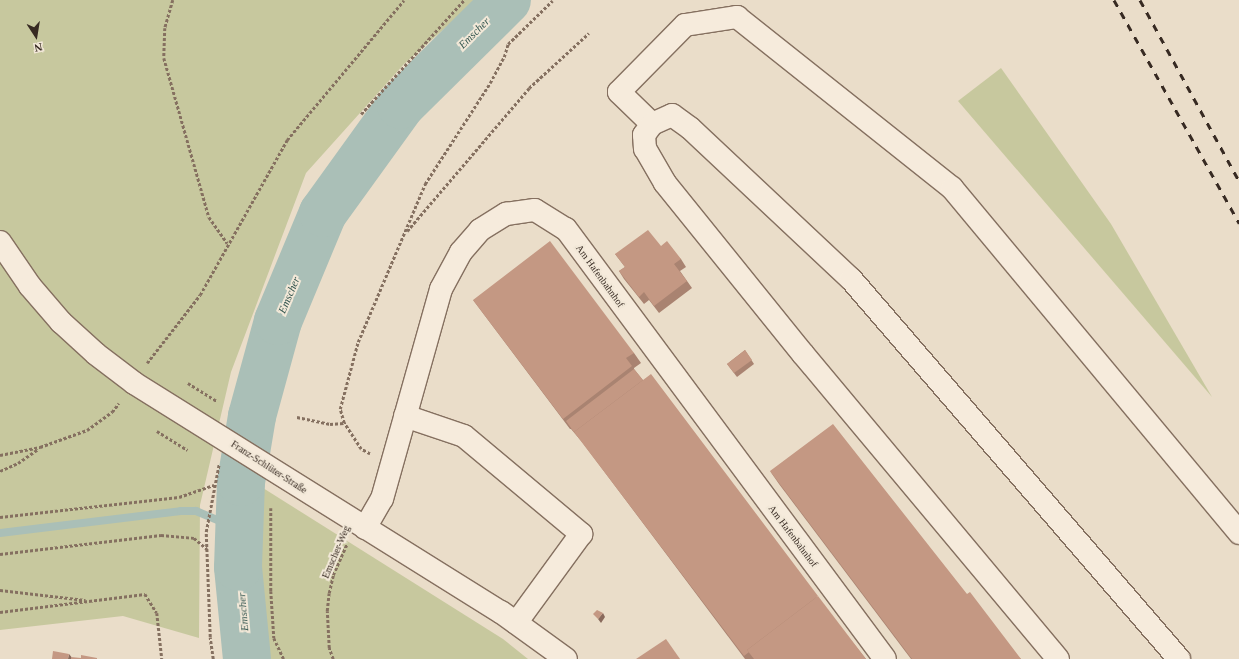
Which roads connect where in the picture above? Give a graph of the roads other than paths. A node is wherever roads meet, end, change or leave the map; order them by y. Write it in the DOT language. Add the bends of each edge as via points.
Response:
graph roads {
  1 [pos="652,124"];
  2 [pos="0,242"];
  3 [pos="405,416"];
  4 [pos="361,525"];
  5 [pos="1239,534"];
  6 [pos="516,623"];
  7 [pos="566,659"];
  8 [pos="885,659"];
  9 [pos="1058,659"];
  10 [pos="1179,659"];
  1 -- 5 [label="street" via="619,92 685,25 737,17 952,188"];
  1 -- 9 [label="street" via="644,135 645,149 666,183 803,354"];
  1 -- 10 [label="street" via="672,115 690,128 852,279"];
  2 -- 4 [label="street, Franz-Schlüter-Straße" via="30,286 61,322 96,354 134,383"];
  3 -- 4 [label="street, Am Hafenbahnhof" via="382,499"];
  3 -- 6 [label="street" via="464,436 581,534"];
  3 -- 8 [label="street, Am Hafenbahnhof" via="441,289 461,252 480,230 506,214 535,210 566,229"];
  4 -- 6 [label="street, Franz-Schlüter-Straße"];
  6 -- 7 [label="street, Franz-Schlüter-Straße"];
}
